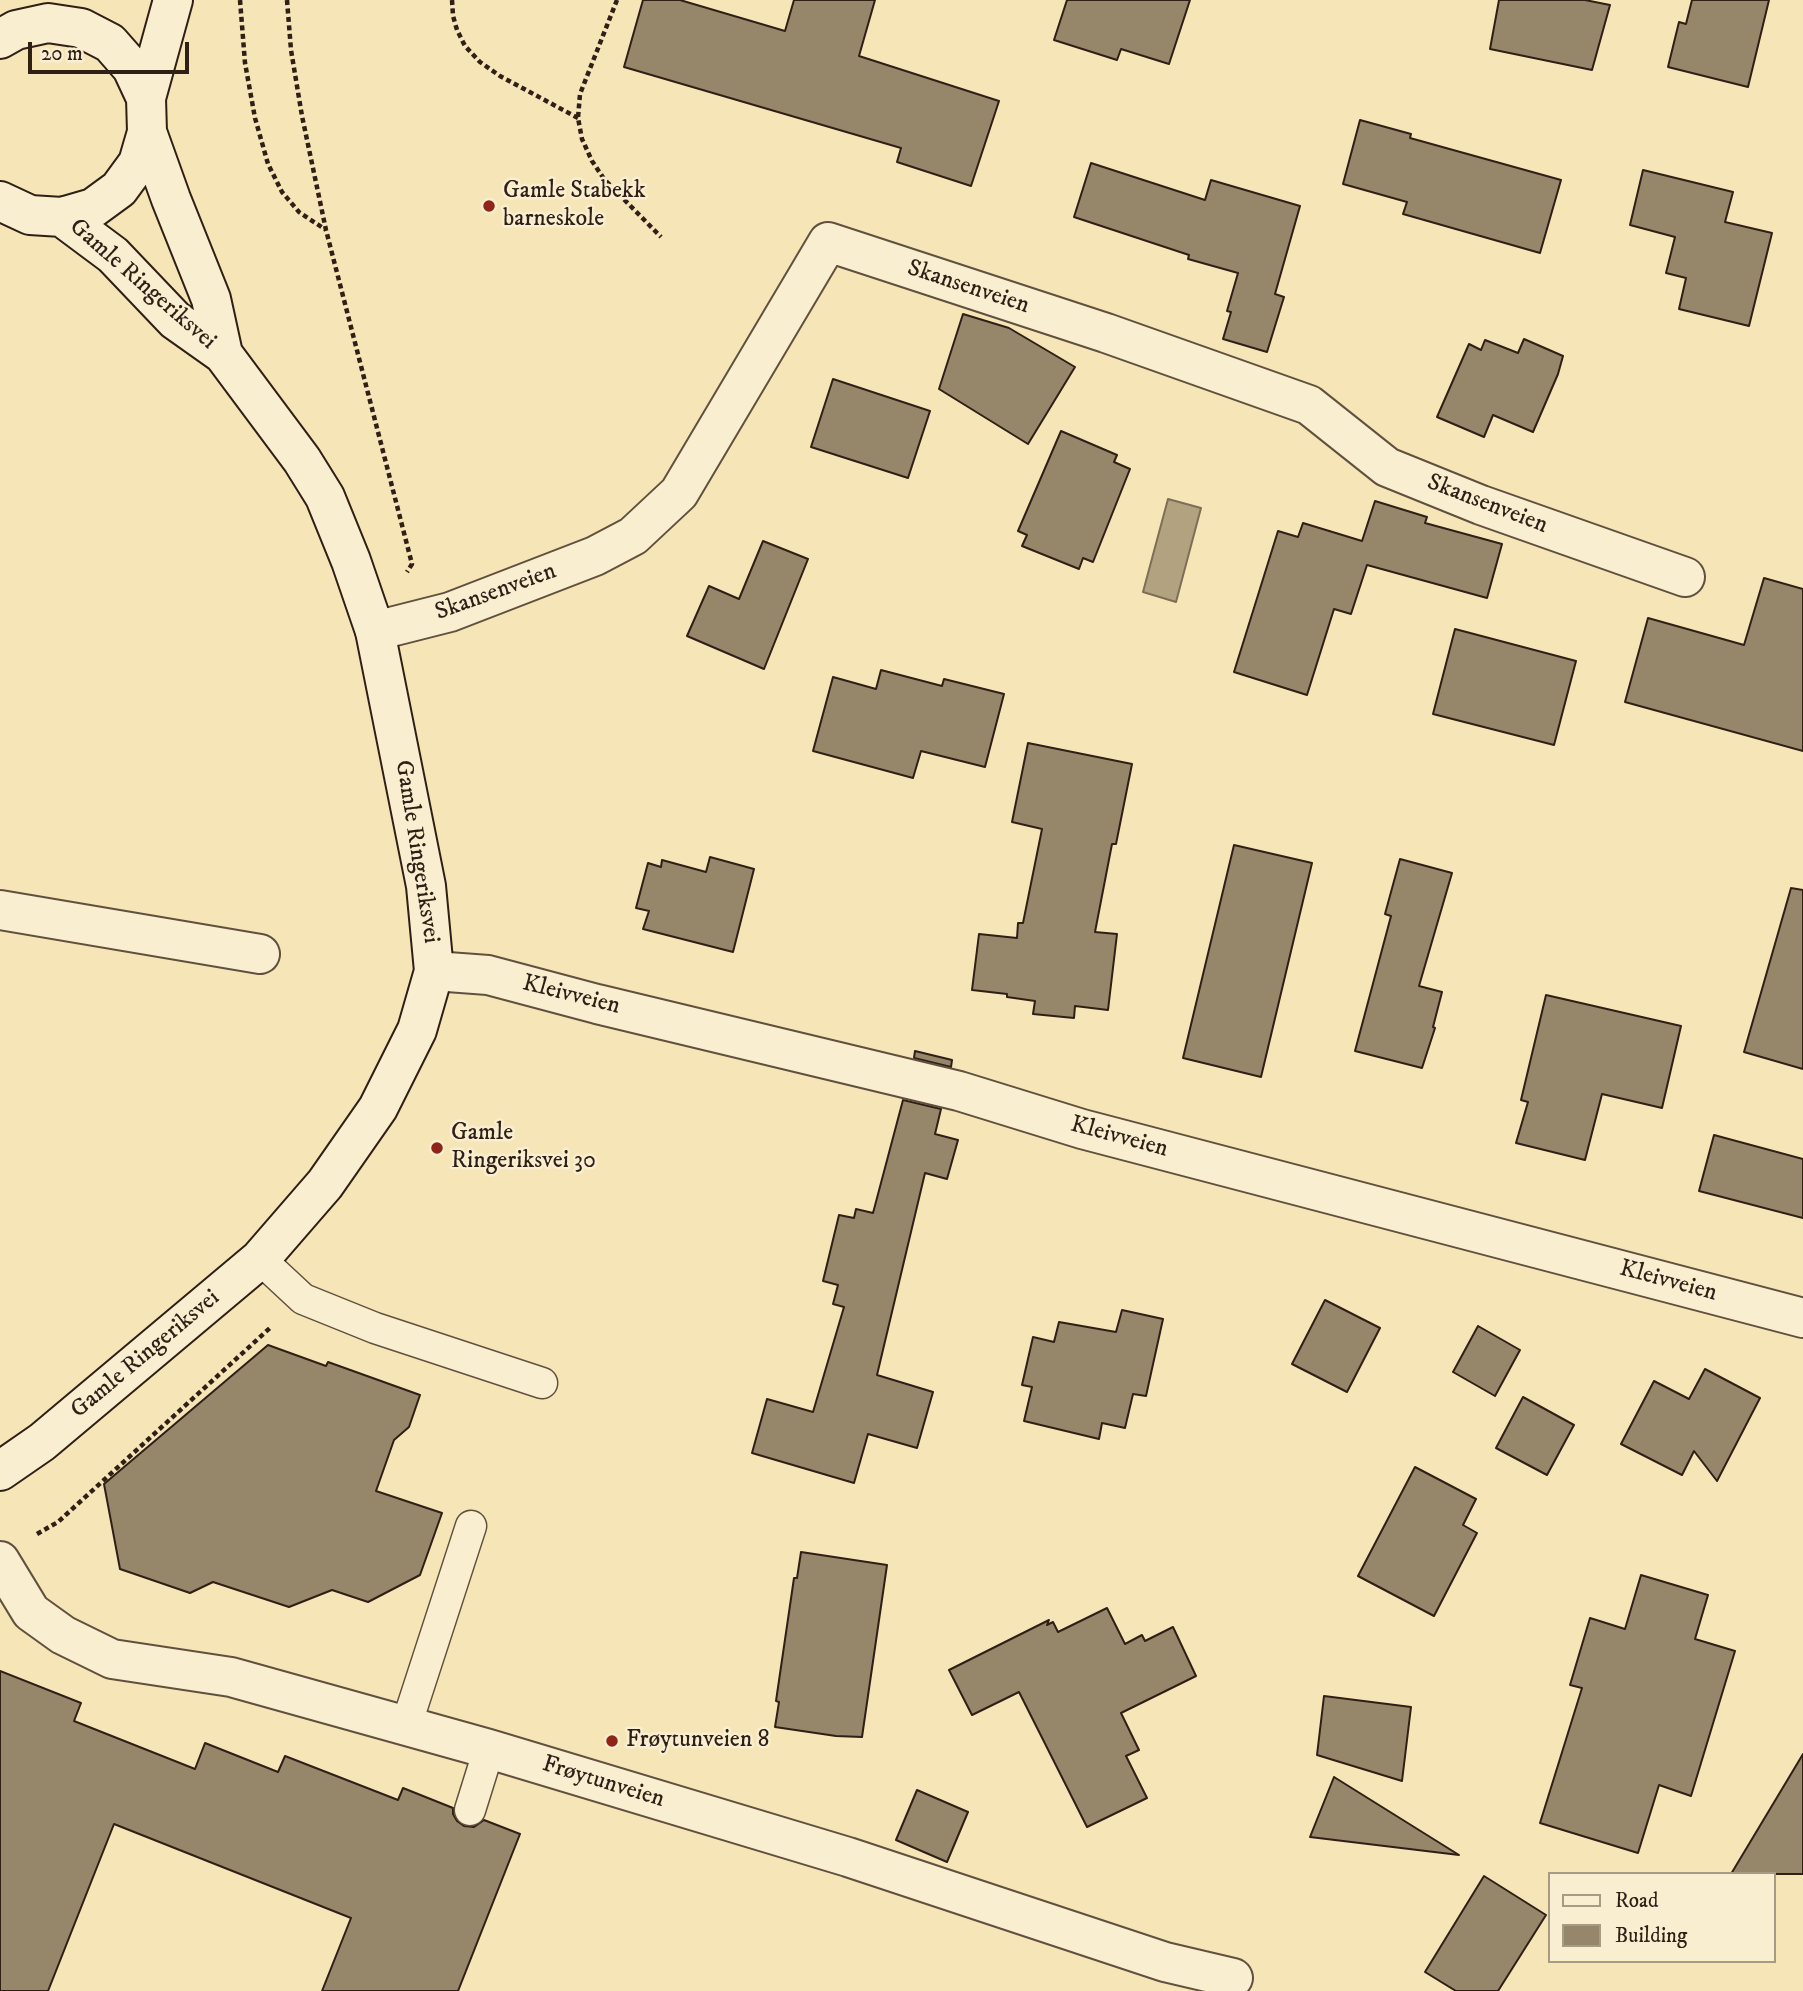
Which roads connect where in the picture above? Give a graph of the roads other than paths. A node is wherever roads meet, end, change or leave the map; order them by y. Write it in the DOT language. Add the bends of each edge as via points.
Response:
graph roads {
  1 [pos="43,0"];
  2 [pos="173,0"];
  3 [pos="8,34"];
  4 [pos="146,115"];
  5 [pos="23,214"];
  6 [pos="223,354"];
  7 [pos="1685,577"];
  8 [pos="375,631"];
  9 [pos="0,910"];
  10 [pos="260,954"];
  11 [pos="434,971"];
  12 [pos="260,1259"];
  13 [pos="1803,1318"];
  14 [pos="542,1383"];
  15 [pos="0,1471"];
  16 [pos="471,1526"];
  17 [pos="0,1562"];
  18 [pos="406,1726"];
  19 [pos="488,1749"];
  20 [pos="470,1810"];
  21 [pos="1233,1978"];
  1 -- 3 [label="street"];
  2 -- 4 [label="street"];
  3 -- 4 [label="street, Gamle Ringeriksvei" via="48,23 81,28 110,43 132,68"];
  4 -- 5 [label="street" via="138,163 119,189 93,208"];
  4 -- 6 [label="street, Gamle Ringeriksvei" via="171,199 211,299"];
  5 -- 6 [label="street, Gamle Ringeriksvei" via="113,255 175,320"];
  6 -- 8 [label="street, Gamle Ringeriksvei" via="325,497"];
  7 -- 8 [label="street, Skansenveien" via="1387,467 1308,405 828,242 678,493 633,536 596,556 450,612"];
  8 -- 11 [label="street, Gamle Ringeriksvei" via="426,886"];
  9 -- 10 [label="street"];
  11 -- 12 [label="street, Gamle Ringeriksvei" via="417,1030 378,1108 325,1184"];
  11 -- 13 [label="street, Kleivveien" via="488,975 959,1091 1082,1129"];
  12 -- 14 [label="lane" via="303,1299"];
  12 -- 15 [label="street, Gamle Ringeriksvei" via="42,1442"];
  16 -- 18 [label="lane"];
  17 -- 18 [label="street, Frøytunveien" via="31,1612 63,1635 112,1659 231,1677"];
  18 -- 19 [label="street, Frøytunveien"];
  19 -- 20 [label="lane"];
  19 -- 21 [label="street, Frøytunveien" via="848,1857 1165,1962"];
}
